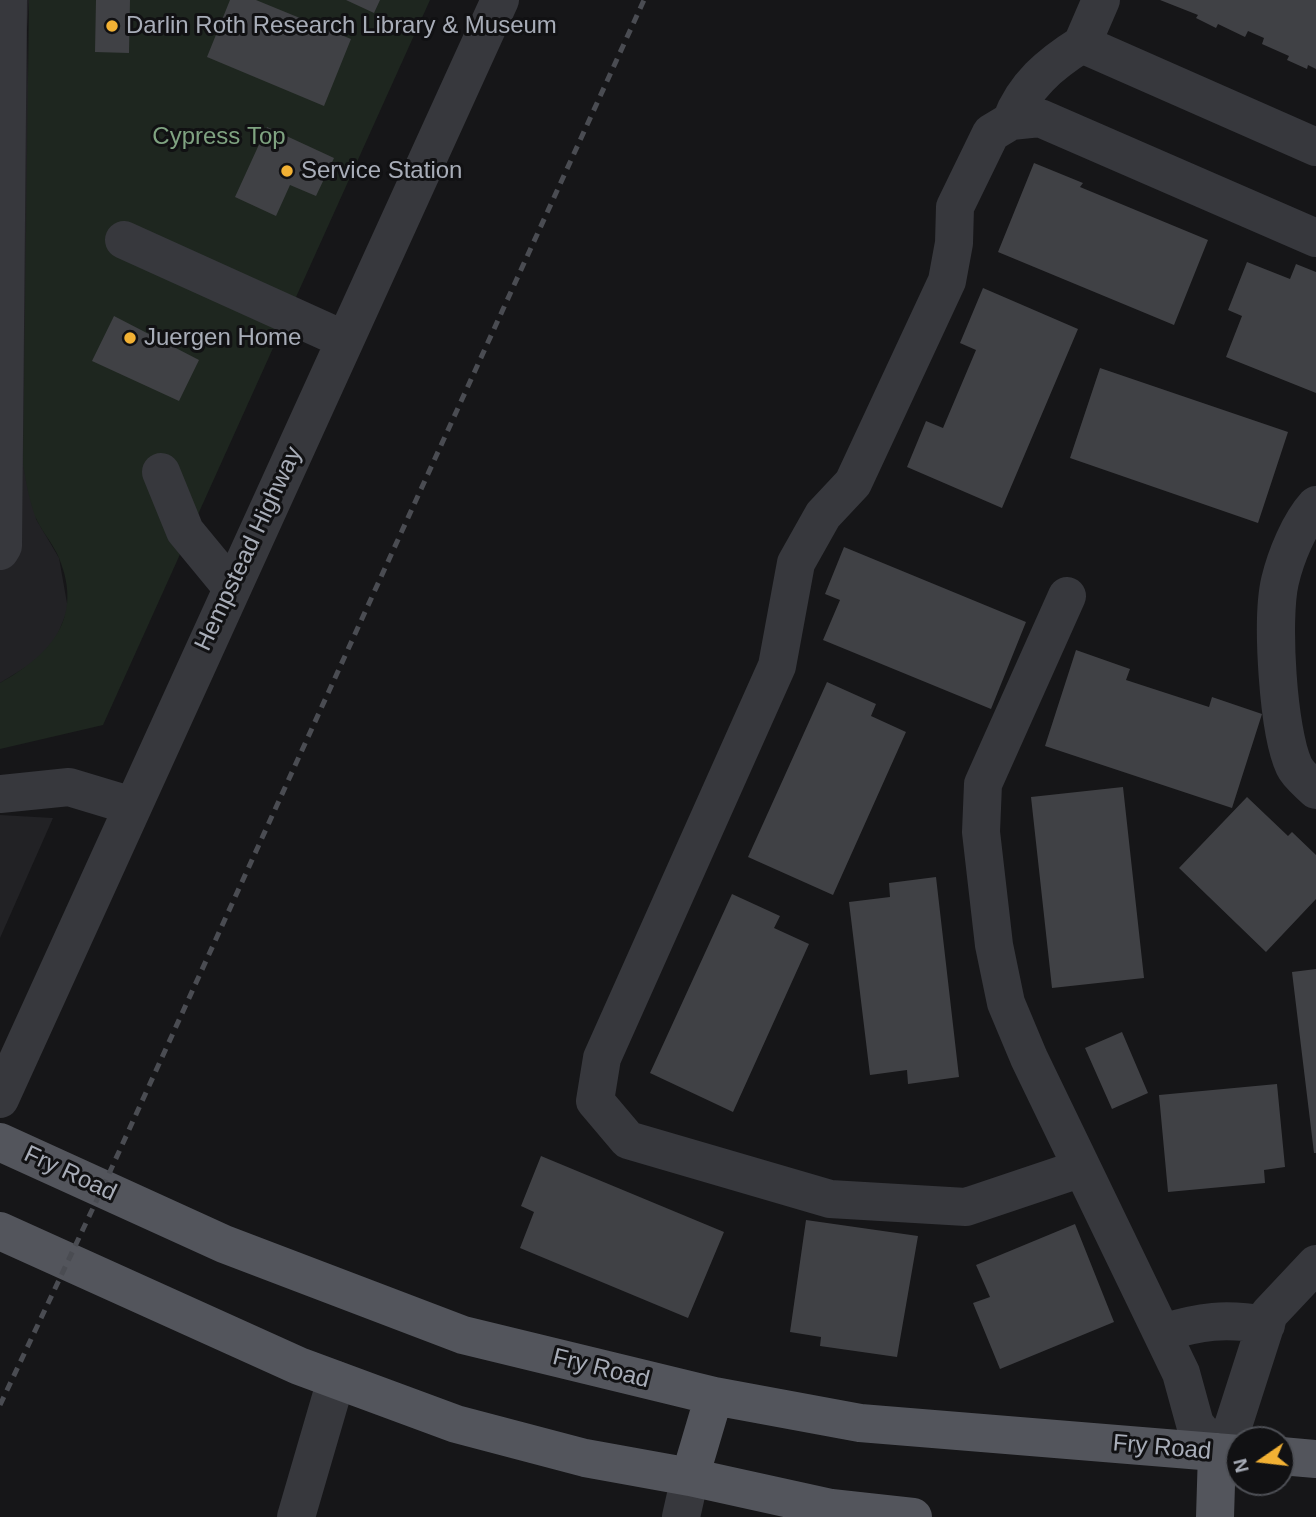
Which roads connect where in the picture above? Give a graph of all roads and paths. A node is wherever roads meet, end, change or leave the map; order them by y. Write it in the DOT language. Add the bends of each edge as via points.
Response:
graph roads {
  1 [pos="8,0"];
  2 [pos="500,0"];
  3 [pos="1101,0"];
  4 [pos="1082,44"];
  5 [pos="1011,121"];
  6 [pos="1316,147"];
  7 [pos="1316,238"];
  8 [pos="124,240"];
  9 [pos="345,340"];
  10 [pos="161,472"];
  11 [pos="1316,505"];
  12 [pos="0,551"];
  13 [pos="232,588"];
  14 [pos="1067,596"];
  15 [pos="1316,790"];
  16 [pos="0,794"];
  17 [pos="132,806"];
  18 [pos="0,1099"];
  19 [pos="0,1142"];
  20 [pos="1082,1168"];
  21 [pos="0,1231"];
  22 [pos="1316,1264"];
  23 [pos="1266,1325"];
  24 [pos="1162,1333"];
  25 [pos="336,1380"];
  26 [pos="714,1396"];
  27 [pos="1233,1426"];
  28 [pos="1225,1450"];
  29 [pos="1225,1453"];
  30 [pos="1295,1457"];
  31 [pos="1316,1459"];
  32 [pos="1225,1468"];
  33 [pos="691,1477"];
  34 [pos="296,1517"];
  35 [pos="681,1517"];
  36 [pos="913,1517"];
  37 [pos="1215,1517"];
  1 -- 12 [label="street"];
  2 -- 9 [label="street, Hempstead Highway"];
  3 -- 4 [label="street"];
  4 -- 5 [label="street" via="1056,60 1020,97"];
  4 -- 6 [label="street"];
  5 -- 7 [label="street" via="1040,118"];
  5 -- 20 [label="street" via="991,133 955,207 947,281 853,483 823,515 796,563 777,666 602,1058 595,1101 628,1140 830,1199 966,1207"];
  8 -- 9 [label="street"];
  9 -- 13 [label="street, Hempstead Highway"];
  10 -- 13 [label="street" via="185,531"];
  11 -- 15 [label="street" via="1304,519 1280,582 1278,627 1284,729 1295,768"];
  13 -- 17 [label="street, Hempstead Highway"];
  14 -- 20 [label="street" via="983,784 981,832 1006,1003"];
  16 -- 17 [label="street" via="69,787"];
  17 -- 18 [label="street, Hempstead Highway"];
  19 -- 26 [label="main road, Fry Road" via="224,1244 463,1335"];
  20 -- 24 [label="street"];
  21 -- 25 [label="main road"];
  22 -- 23 [label="street" via="1269,1314"];
  23 -- 24 [label="street" via="1232,1319 1198,1322"];
  23 -- 27 [label="street"];
  24 -- 28 [label="street" via="1181,1373 1195,1424"];
  25 -- 33 [label="main road" via="456,1424 585,1458"];
  25 -- 34 [label="street"];
  26 -- 29 [label="main road, Fry Road" via="860,1423"];
  26 -- 33 [label="main road"];
  30 -- 31 [label="main road"];
  32 -- 37 [label="main road"];
  33 -- 35 [label="street"];
  33 -- 36 [label="main road" via="831,1508"];
}
